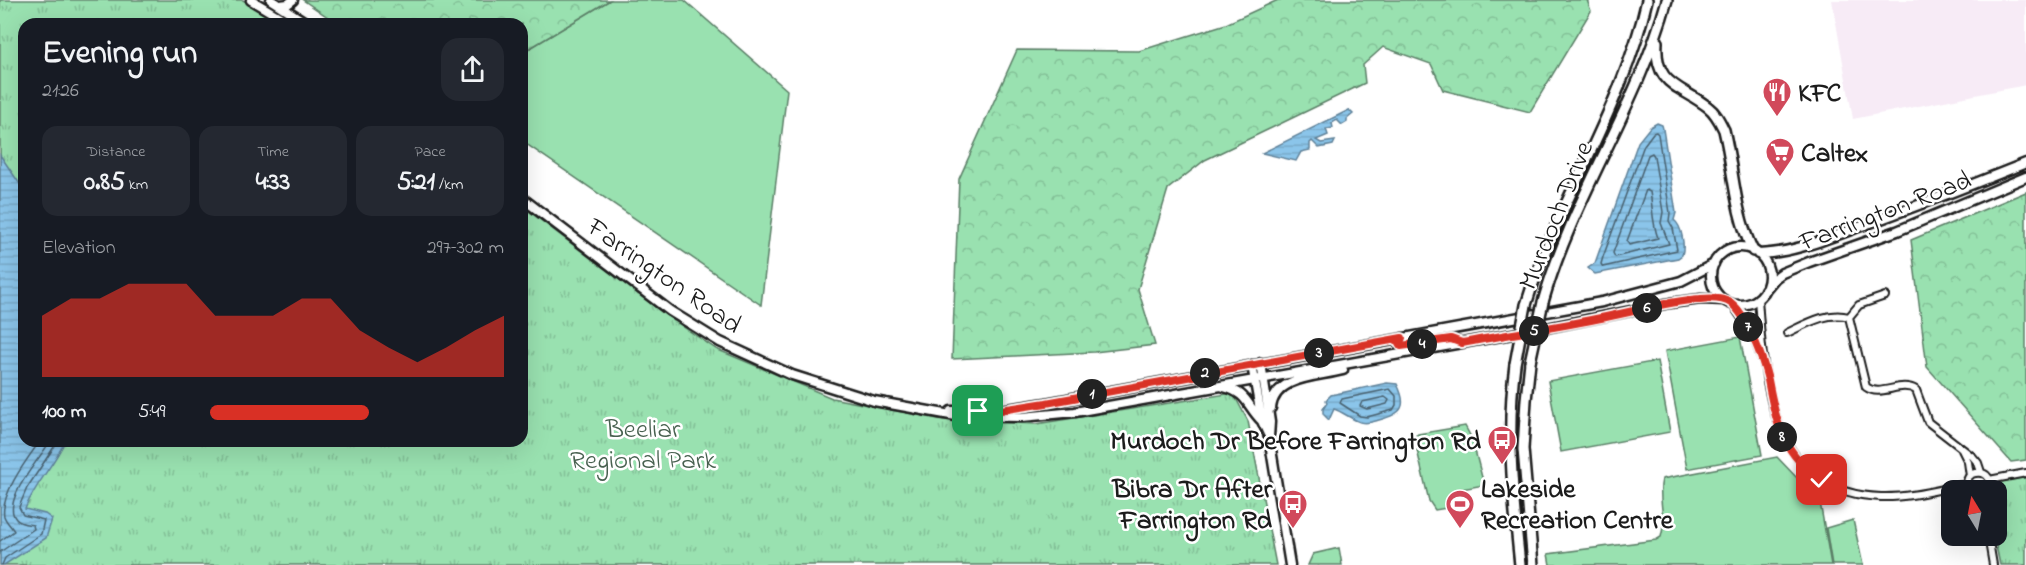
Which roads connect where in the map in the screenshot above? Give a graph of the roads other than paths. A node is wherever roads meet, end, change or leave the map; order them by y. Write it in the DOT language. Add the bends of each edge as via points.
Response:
graph roads {
  1 [pos="252,0"];
  2 [pos="271,0"];
  3 [pos="294,0"];
  4 [pos="1647,0"];
  5 [pos="1667,0"];
  6 [pos="281,3"];
  7 [pos="281,18"];
  8 [pos="292,18"];
  9 [pos="298,18"];
  10 [pos="1657,33"];
  11 [pos="2026,163"];
  12 [pos="2026,177"];
  13 [pos="528,203"];
  14 [pos="1755,252"];
  15 [pos="1714,264"];
  16 [pos="1765,290"];
  17 [pos="1885,296"];
  18 [pos="1758,298"];
  19 [pos="1728,302"];
  20 [pos="1849,317"];
  21 [pos="1787,333"];
  22 [pos="1402,338"];
  23 [pos="1462,343"];
  24 [pos="1372,359"];
  25 [pos="1261,363"];
  26 [pos="1252,365"];
  27 [pos="1766,372"];
  28 [pos="1259,379"];
  29 [pos="1222,387"];
  30 [pos="930,411"];
  31 [pos="1266,421"];
  32 [pos="1961,449"];
  33 [pos="1981,472"];
  34 [pos="2026,473"];
  35 [pos="1970,476"];
  36 [pos="1970,480"];
  37 [pos="1989,480"];
  38 [pos="1941,490"];
  39 [pos="1990,546"];
  40 [pos="1290,565"];
  41 [pos="1520,565"];
  42 [pos="1533,565"];
  43 [pos="1994,565"];
  1 -- 6 [label="main road" via="269,6"];
  1 -- 7 [label="main road"];
  2 -- 6 [label="main road"];
  3 -- 6 [label="main road"];
  3 -- 9 [label="street"];
  4 -- 41 [label="main road, Murdoch Drive, bridge" via="1620,86 1549,242 1526,305 1510,417"];
  5 -- 10 [label="main road, Murdoch Drive"];
  6 -- 8 [label="main road" via="281,13"];
  10 -- 14 [label="main road" via="1656,56 1664,78 1709,108 1724,130 1738,210 1744,233"];
  10 -- 42 [label="main road, Murdoch Drive, bridge" via="1565,238 1543,302 1530,362 1523,449"];
  11 -- 14 [label="main road, Farrington Road" via="1802,247 1775,253"];
  12 -- 16 [label="main road, Farrington Road" via="1897,231 1782,273"];
  13 -- 30 [label="main road, Farrington Road" via="670,311 720,342 819,385 874,401"];
  14 -- 15 [label="main road" via="1734,248"];
  14 -- 16 [label="main road" via="1769,274"];
  15 -- 19 [label="main road" via="1712,284"];
  15 -- 22 [label="main road, Farrington Road" via="1681,281 1602,302"];
  16 -- 18 [label="main road"];
  17 -- 20 [label="street" via="1859,305"];
  18 -- 19 [label="main road" via="1746,304"];
  18 -- 27 [label="street"];
  19 -- 23 [label="main road, Farrington Road" via="1701,299 1670,303"];
  19 -- 27 [label="street" via="1753,335"];
  20 -- 21 [label="street" via="1829,315"];
  20 -- 32 [label="street" via="1866,387 1876,391 1914,388 1927,420"];
  22 -- 23 [label="main road" via="1401,346 1451,339"];
  22 -- 25 [label="main road, Farrington Road"];
  23 -- 24 [label="main road, Farrington Road"];
  24 -- 28 [label="main road, Farrington Road"];
  24 -- 31 [label="main road" via="1282,386 1275,393"];
  25 -- 26 [label="main road, Farrington Road"];
  25 -- 28 [label="main road"];
  26 -- 28 [label="main road"];
  26 -- 30 [label="main road, Farrington Road" via="1001,410"];
  27 -- 38 [label="street" via="1776,421 1785,442 1800,463 1822,480 1856,493 1883,497"];
  28 -- 29 [label="main road, Farrington Road"];
  28 -- 31 [label="main road"];
  29 -- 30 [label="main road, Farrington Road" via="1076,412 1022,417 956,416"];
  29 -- 31 [label="main road" via="1242,393 1253,411"];
  31 -- 40 [label="main road"];
  32 -- 33 [label="street" via="1976,459"];
  32 -- 35 [label="street"];
  33 -- 35 [label="street"];
  33 -- 37 [label="street"];
  34 -- 37 [label="street"];
  35 -- 36 [label="street"];
  39 -- 43 [label="street"];
}
